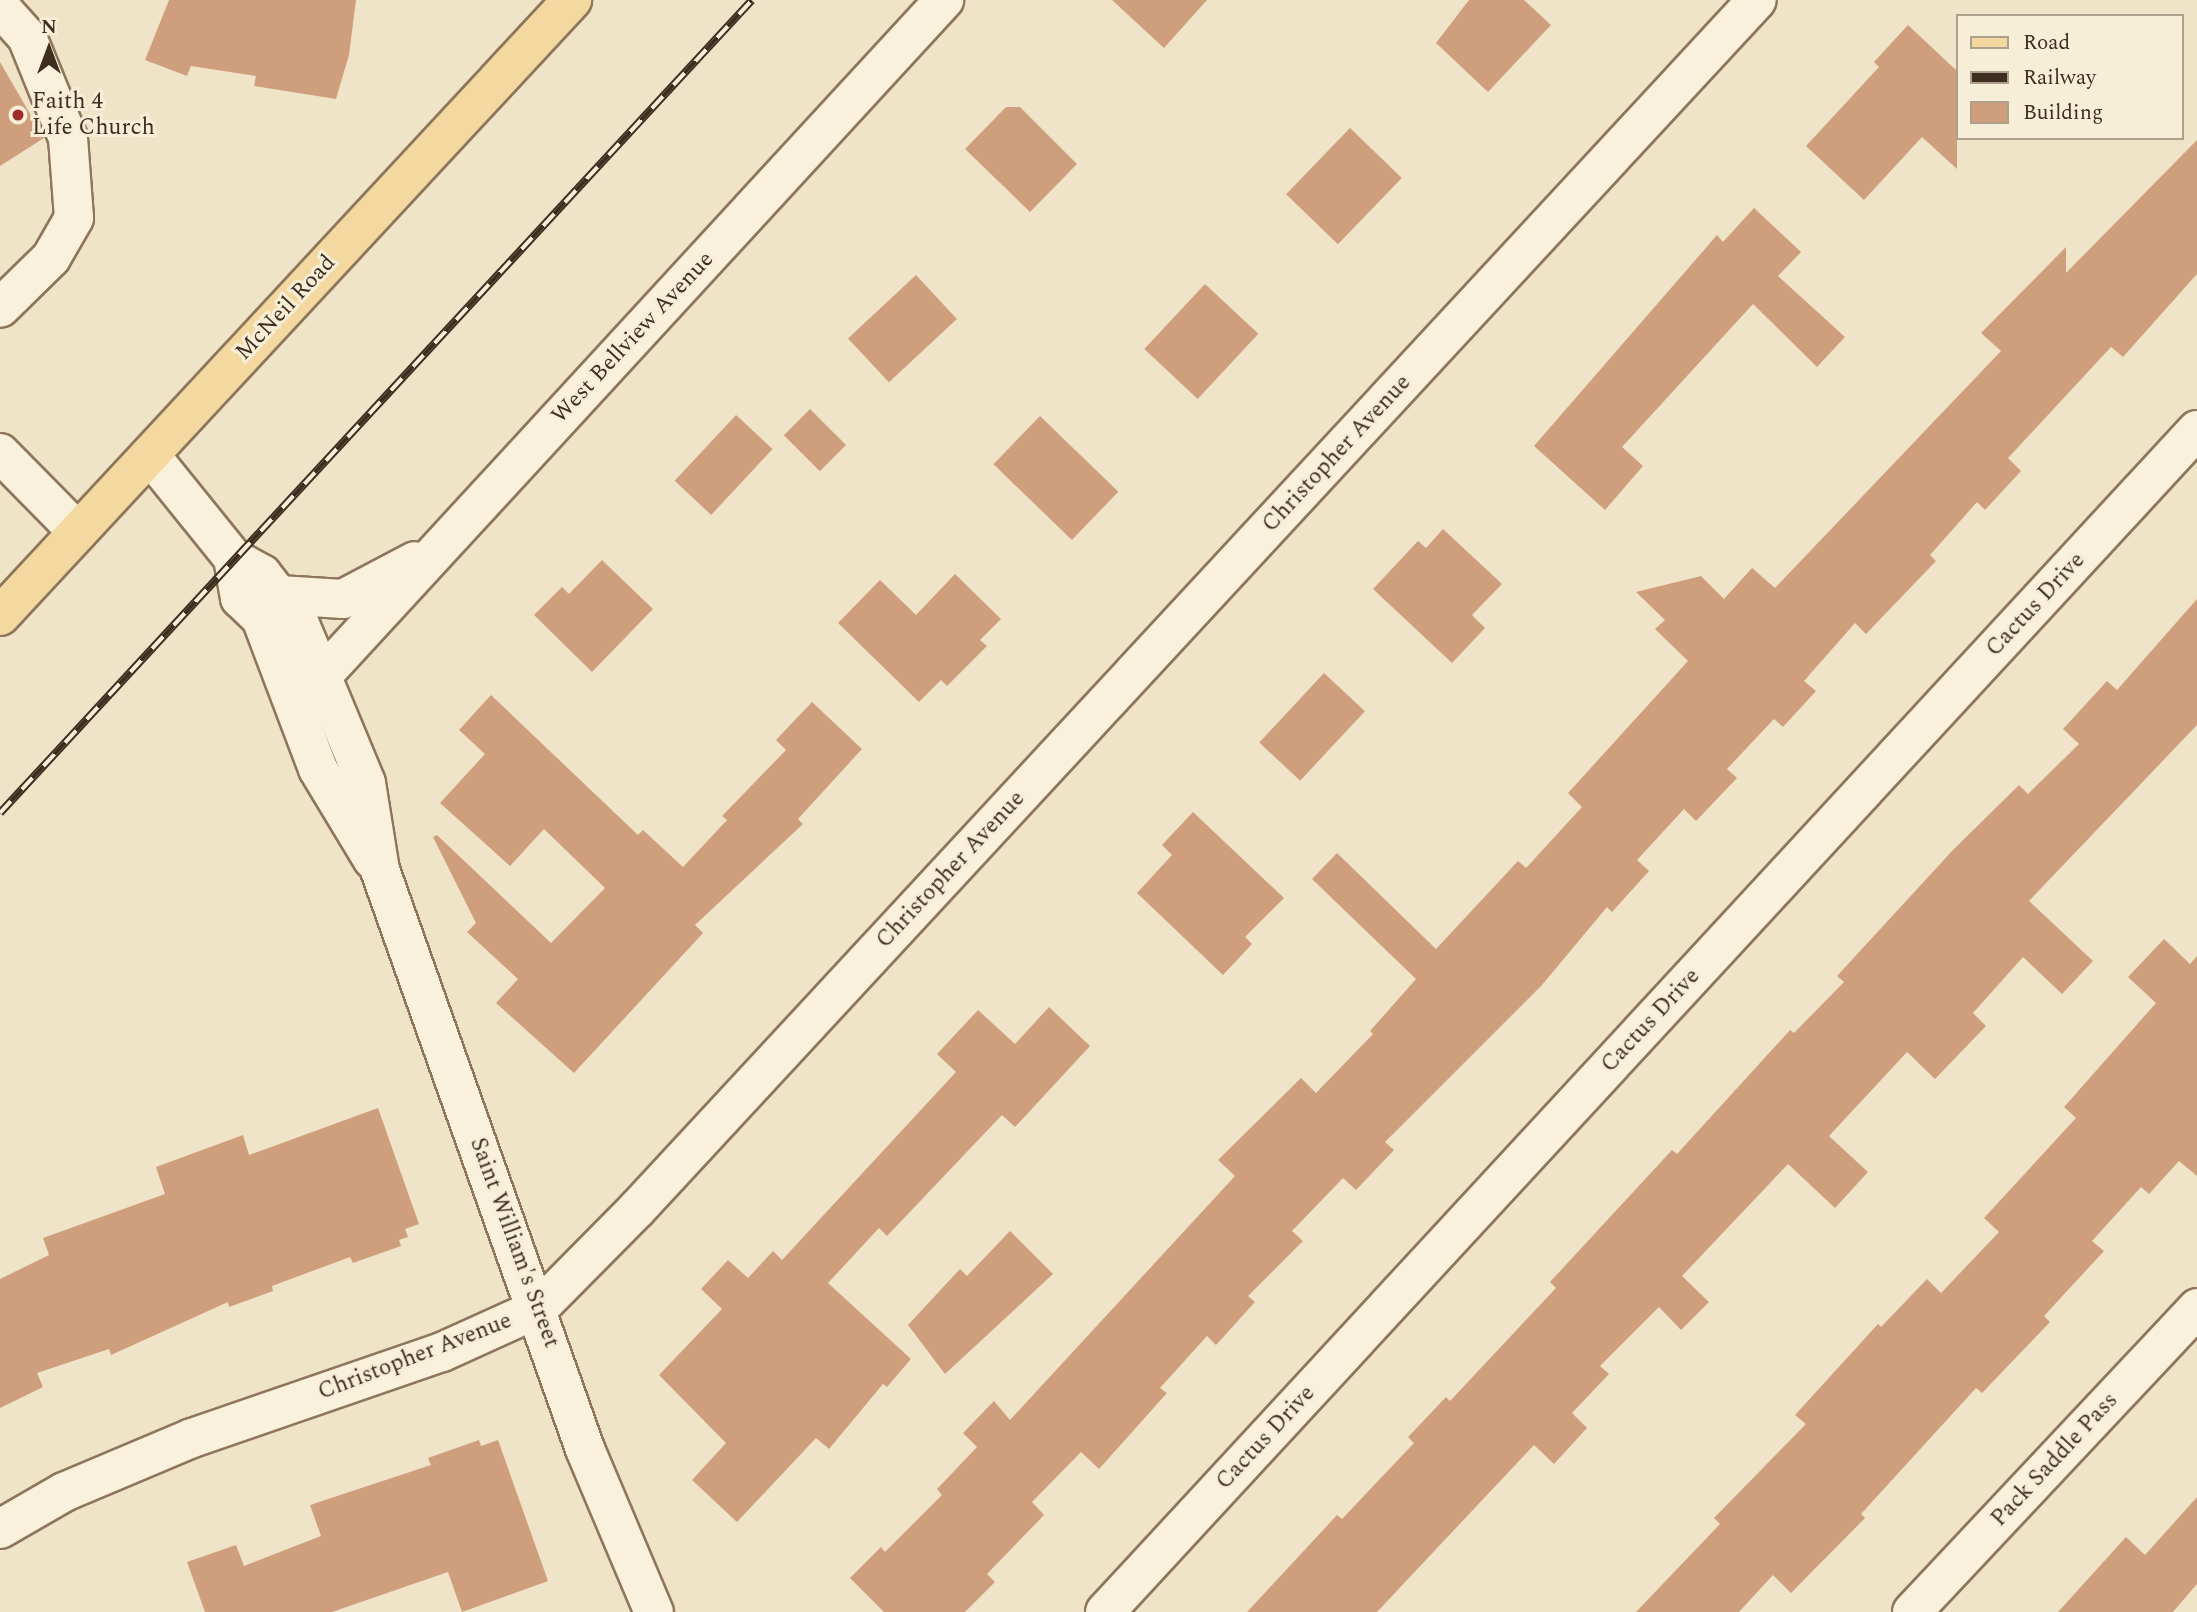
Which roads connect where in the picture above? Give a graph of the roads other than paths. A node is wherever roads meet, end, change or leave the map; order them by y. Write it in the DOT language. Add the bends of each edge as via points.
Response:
graph roads {
  1 [pos="572,0"];
  2 [pos="944,0"];
  3 [pos="1757,0"];
  4 [pos="0,7"];
  5 [pos="0,308"];
  6 [pos="2197,430"];
  7 [pos="0,453"];
  8 [pos="150,455"];
  9 [pos="78,532"];
  10 [pos="442,547"];
  11 [pos="233,558"];
  12 [pos="279,595"];
  13 [pos="0,616"];
  14 [pos="322,676"];
  15 [pos="380,870"];
  16 [pos="539,1308"];
  17 [pos="2197,1308"];
  18 [pos="0,1529"];
  19 [pos="654,1612"];
  20 [pos="1105,1612"];
  21 [pos="1912,1612"];
  1 -- 8 [label="main road, McNeil Road"];
  2 -- 10 [label="street, West Bellview Avenue"];
  3 -- 16 [label="street, Christopher Avenue" via="655,1189"];
  4 -- 5 [label="street" via="27,37 68,138 74,218 51,258"];
  6 -- 20 [label="street, Cactus Drive"];
  7 -- 9 [label="street"];
  8 -- 9 [label="main road, McNeil Road"];
  8 -- 11 [label="street, Saint William's Street"];
  9 -- 13 [label="main road, McNeil Road"];
  10 -- 12 [label="street" via="343,600"];
  10 -- 14 [label="street, West Bellview Avenue"];
  11 -- 12 [label="street, Saint William's Street" via="262,574"];
  11 -- 15 [label="street, Saint William's Street" via="240,598 261,618 318,769"];
  12 -- 14 [label="street, Saint William's Street" via="299,622"];
  14 -- 15 [label="street, Saint William's Street" via="366,783"];
  15 -- 16 [label="street, Saint William's Street"];
  16 -- 18 [label="street, Christopher Avenue" via="442,1352 192,1438 64,1492"];
  16 -- 19 [label="street, Saint William's Street" via="585,1449"];
  17 -- 21 [label="street, Pack Saddle Pass"];
}
